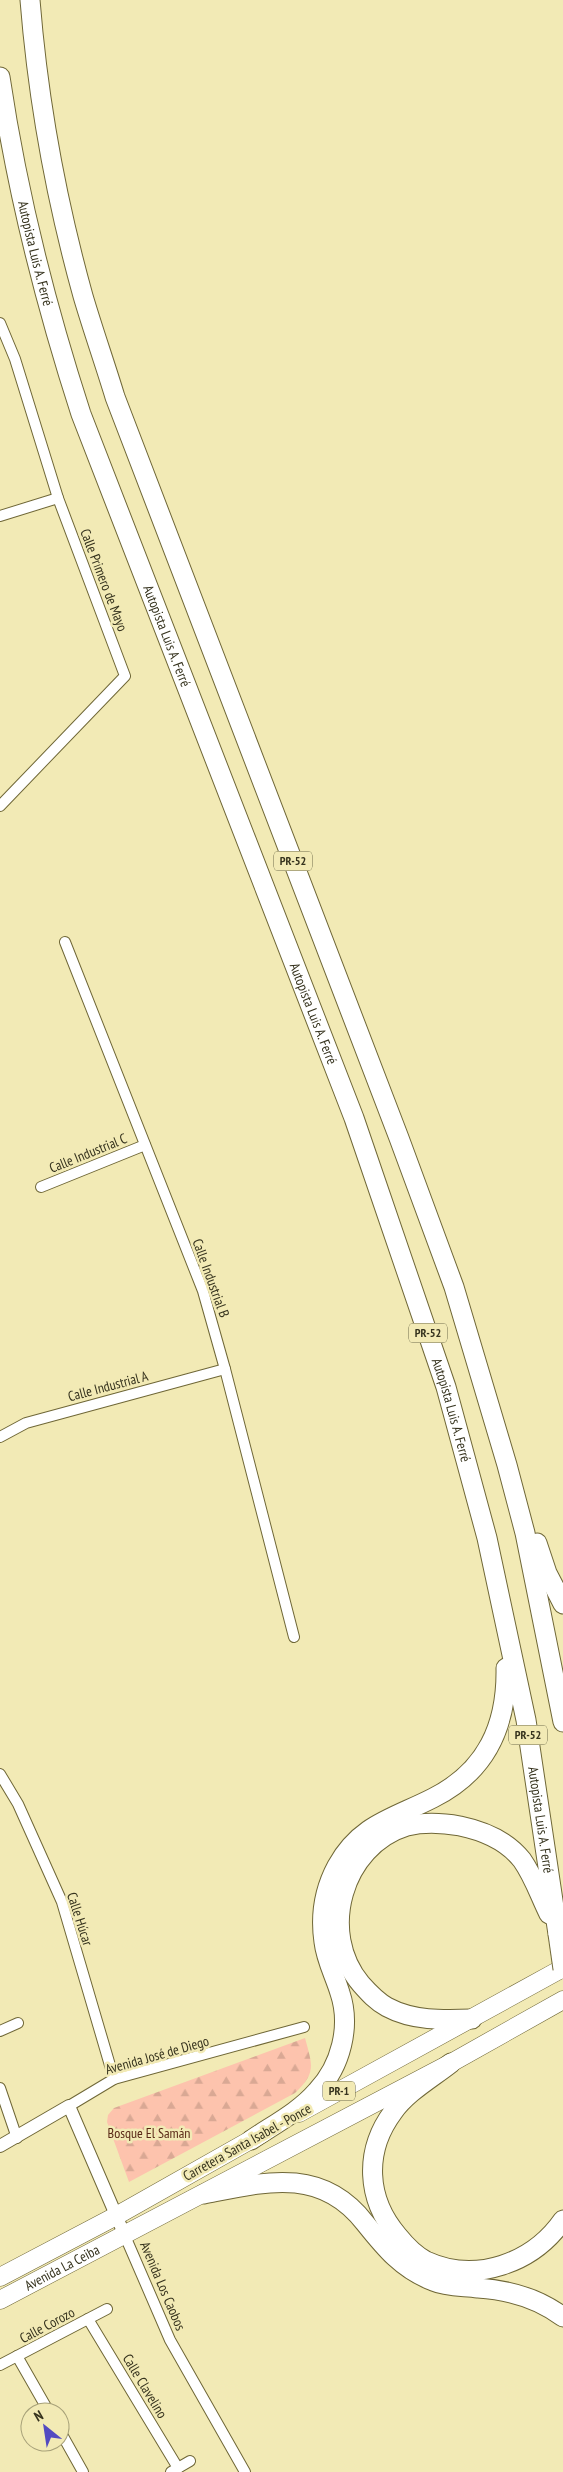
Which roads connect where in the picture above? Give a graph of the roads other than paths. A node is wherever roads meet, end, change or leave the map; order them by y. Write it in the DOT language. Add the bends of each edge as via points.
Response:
graph roads {
  1 [pos="30,0"];
  2 [pos="0,77"];
  3 [pos="0,323"];
  4 [pos="58,498"];
  5 [pos="0,516"];
  6 [pos="0,806"];
  7 [pos="65,942"];
  8 [pos="145,1145"];
  9 [pos="41,1187"];
  10 [pos="225,1369"];
  11 [pos="0,1436"];
  12 [pos="507,1465"];
  13 [pos="487,1538"];
  14 [pos="563,1604"];
  15 [pos="294,1637"];
  16 [pos="563,1722"];
  17 [pos="0,1774"];
  18 [pos="558,1934"];
  19 [pos="563,1969"];
  20 [pos="563,2000"];
  21 [pos="472,2018"];
  22 [pos="18,2023"];
  23 [pos="304,2027"];
  24 [pos="0,2030"];
  25 [pos="451,2063"];
  26 [pos="114,2079"];
  27 [pos="0,2088"];
  28 [pos="69,2106"];
  29 [pos="17,2138"];
  30 [pos="250,2140"];
  31 [pos="0,2146"];
  32 [pos="204,2194"];
  33 [pos="116,2216"];
  34 [pos="563,2220"];
  35 [pos="125,2236"];
  36 [pos="0,2277"];
  37 [pos="0,2300"];
  38 [pos="107,2308"];
  39 [pos="563,2317"];
  40 [pos="88,2319"];
  41 [pos="18,2356"];
  42 [pos="0,2365"];
  43 [pos="43,2402"];
  44 [pos="70,2449"];
  45 [pos="190,2461"];
  46 [pos="174,2470"];
  47 [pos="83,2472"];
  48 [pos="245,2472"];
  1 -- 12 [label="highway, PR-52" via="45,128 58,195 83,296 116,398 454,1287"];
  2 -- 13 [label="highway, Autopista Luis A. Ferré / PR-52" via="17,178 56,336 82,414 354,1118 446,1387"];
  3 -- 4 [label="street, Calle Primero de Mayo" via="15,359"];
  4 -- 5 [label="street"];
  4 -- 6 [label="street, Calle Primero de Mayo" via="125,676"];
  7 -- 8 [label="street, Calle Industrial B"];
  8 -- 9 [label="street, Calle Industrial C"];
  8 -- 10 [label="street, Calle Industrial B" via="203,1291"];
  10 -- 11 [label="street, Calle Industrial A" via="26,1423"];
  10 -- 15 [label="street, Calle Industrial B"];
  12 -- 14 [label="highway" via="525,1497 547,1573"];
  12 -- 16 [label="highway, PR-52" via="525,1533"];
  13 -- 18 [label="highway, Autopista Luis A. Ferré / PR-52" via="526,1720"];
  13 -- 30 [label="highway" via="506,1662 507,1689 501,1723 491,1744 453,1786 370,1828 349,1847 338,1864 328,1884 322,1922 326,1954 344,2009 338,2058 318,2090 303,2105"];
  17 -- 26 [label="street, Calle Húcar" via="18,1804 62,1902"];
  18 -- 19 [label="highway, Autopista Luis A. Ferré / PR-52, bridge"];
  18 -- 21 [label="highway" via="521,1859 510,1848 484,1833 447,1823 407,1826 369,1849 347,1881 341,1900 339,1932 348,1965 371,1995 386,2007 434,2020"];
  19 -- 21 [label="highway, Carretera Santa Isabel - Ponce / PR-1"];
  20 -- 25 [label="highway, Carretera Santa Isabel - Ponce / PR-1"];
  21 -- 30 [label="highway, Carretera Santa Isabel - Ponce / PR-1"];
  22 -- 24 [label="street"];
  23 -- 26 [label="street, Avenida José de Diego"];
  25 -- 32 [label="highway, Carretera Santa Isabel - Ponce / PR-1"];
  25 -- 34 [label="highway" via="394,2110 377,2138 371,2182 375,2199 392,2229 408,2249 426,2261 473,2271 495,2269 516,2260 540,2246"];
  26 -- 28 [label="street, Avenida José de Diego"];
  27 -- 29 [label="street"];
  28 -- 29 [label="street, Avenida José de Diego"];
  28 -- 33 [label="street, Avenida Los Caobos"];
  29 -- 31 [label="street, Avenida José de Diego"];
  30 -- 33 [label="highway, Carretera Santa Isabel - Ponce / PR-1"];
  32 -- 35 [label="highway, Carretera Santa Isabel - Ponce / PR-1"];
  32 -- 39 [label="highway" via="276,2181 299,2182 317,2188 350,2207 393,2257 420,2276 448,2286 510,2292 536,2300"];
  33 -- 35 [label="street, Avenida Los Caobos"];
  33 -- 36 [label="highway, Avenida La Ceiba / PR-1"];
  35 -- 37 [label="highway, Avenida La Ceiba / PR-1"];
  35 -- 48 [label="street, Avenida Los Caobos" via="170,2340"];
  38 -- 40 [label="street, Calle Corozo"];
  40 -- 41 [label="street, Calle Corozo"];
  40 -- 46 [label="street, Calle Clavelino"];
  41 -- 42 [label="street, Calle Corozo"];
  41 -- 43 [label="street"];
  44 -- 47 [label="street"];
  45 -- 46 [label="street"];
}
